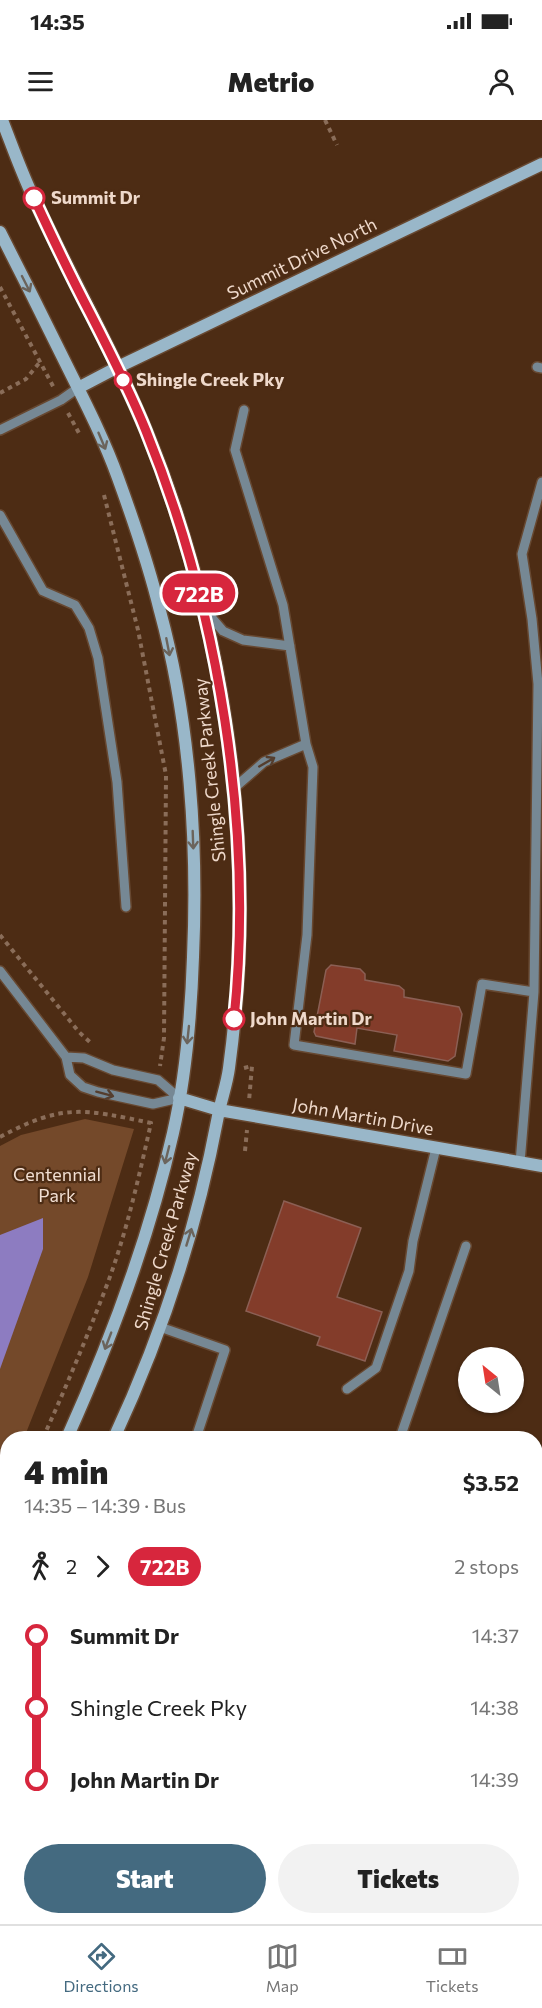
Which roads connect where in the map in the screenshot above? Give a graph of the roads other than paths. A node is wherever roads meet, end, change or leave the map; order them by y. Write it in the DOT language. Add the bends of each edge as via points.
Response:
graph roads {
  1 [pos="2,120"];
  2 [pos="542,164"];
  3 [pos="0,232"];
  4 [pos="118,367"];
  5 [pos="78,388"];
  6 [pos="244,410"];
  7 [pos="0,430"];
  8 [pos="542,482"];
  9 [pos="0,515"];
  10 [pos="203,607"];
  11 [pos="290,645"];
  12 [pos="306,744"];
  13 [pos="233,789"];
  14 [pos="126,907"];
  15 [pos="0,971"];
  16 [pos="534,992"];
  17 [pos="66,1058"];
  18 [pos="179,1098"];
  19 [pos="219,1110"];
  20 [pos="436,1148"];
  21 [pos="520,1163"];
  22 [pos="542,1166"];
  23 [pos="466,1246"];
  24 [pos="160,1327"];
  25 [pos="347,1389"];
  26 [pos="70,1431"];
  27 [pos="117,1431"];
  28 [pos="198,1431"];
  29 [pos="402,1431"];
  1 -- 4 [label="street, Shingle Creek Parkway" via="34,198"];
  2 -- 4 [label="street, Summit Drive North"];
  3 -- 5 [label="street, Shingle Creek Parkway, one-way"];
  4 -- 5 [label="street, Summit Drive North"];
  4 -- 10 [label="street, Shingle Creek Parkway" via="163,474"];
  5 -- 7 [label="lane"];
  5 -- 18 [label="street, Shingle Creek Parkway, one-way" via="117,476 147,566 180,705 192,803 196,901 192,996"];
  6 -- 11 [label="lane" via="235,450 283,605"];
  8 -- 16 [label="lane" via="522,554 538,684"];
  9 -- 14 [label="lane" via="43,591 75,605 89,628 98,658 117,782"];
  10 -- 11 [label="lane" via="223,631 262,643"];
  10 -- 13 [label="street, Shingle Creek Parkway" via="222,700"];
  11 -- 12 [label="lane"];
  13 -- 12 [label="lane, one-way" via="264,762"];
  12 -- 16 [label="lane" via="313,767 307,935 294,1044 466,1074 482,984"];
  13 -- 19 [label="street, Shingle Creek Parkway" via="240,879 238,981 229,1072"];
  15 -- 17 [label="lane"];
  16 -- 21 [label="lane"];
  17 -- 18 [label="lane" via="84,1058 113,1070 158,1080"];
  17 -- 18 [label="lane, one-way" via="70,1075 82,1087 153,1104"];
  18 -- 19 [label="street, John Martin Drive"];
  18 -- 26 [label="street, Shingle Creek Parkway, one-way" via="157,1195 130,1284"];
  19 -- 20 [label="street, John Martin Drive"];
  24 -- 19 [label="street, Shingle Creek Parkway, one-way" via="202,1195"];
  20 -- 21 [label="street, John Martin Drive"];
  20 -- 25 [label="lane" via="409,1270 376,1368"];
  21 -- 22 [label="street, John Martin Drive"];
  23 -- 29 [label="lane"];
  24 -- 27 [label="street, Shingle Creek Parkway"];
  24 -- 28 [label="lane" via="225,1350"];
}
